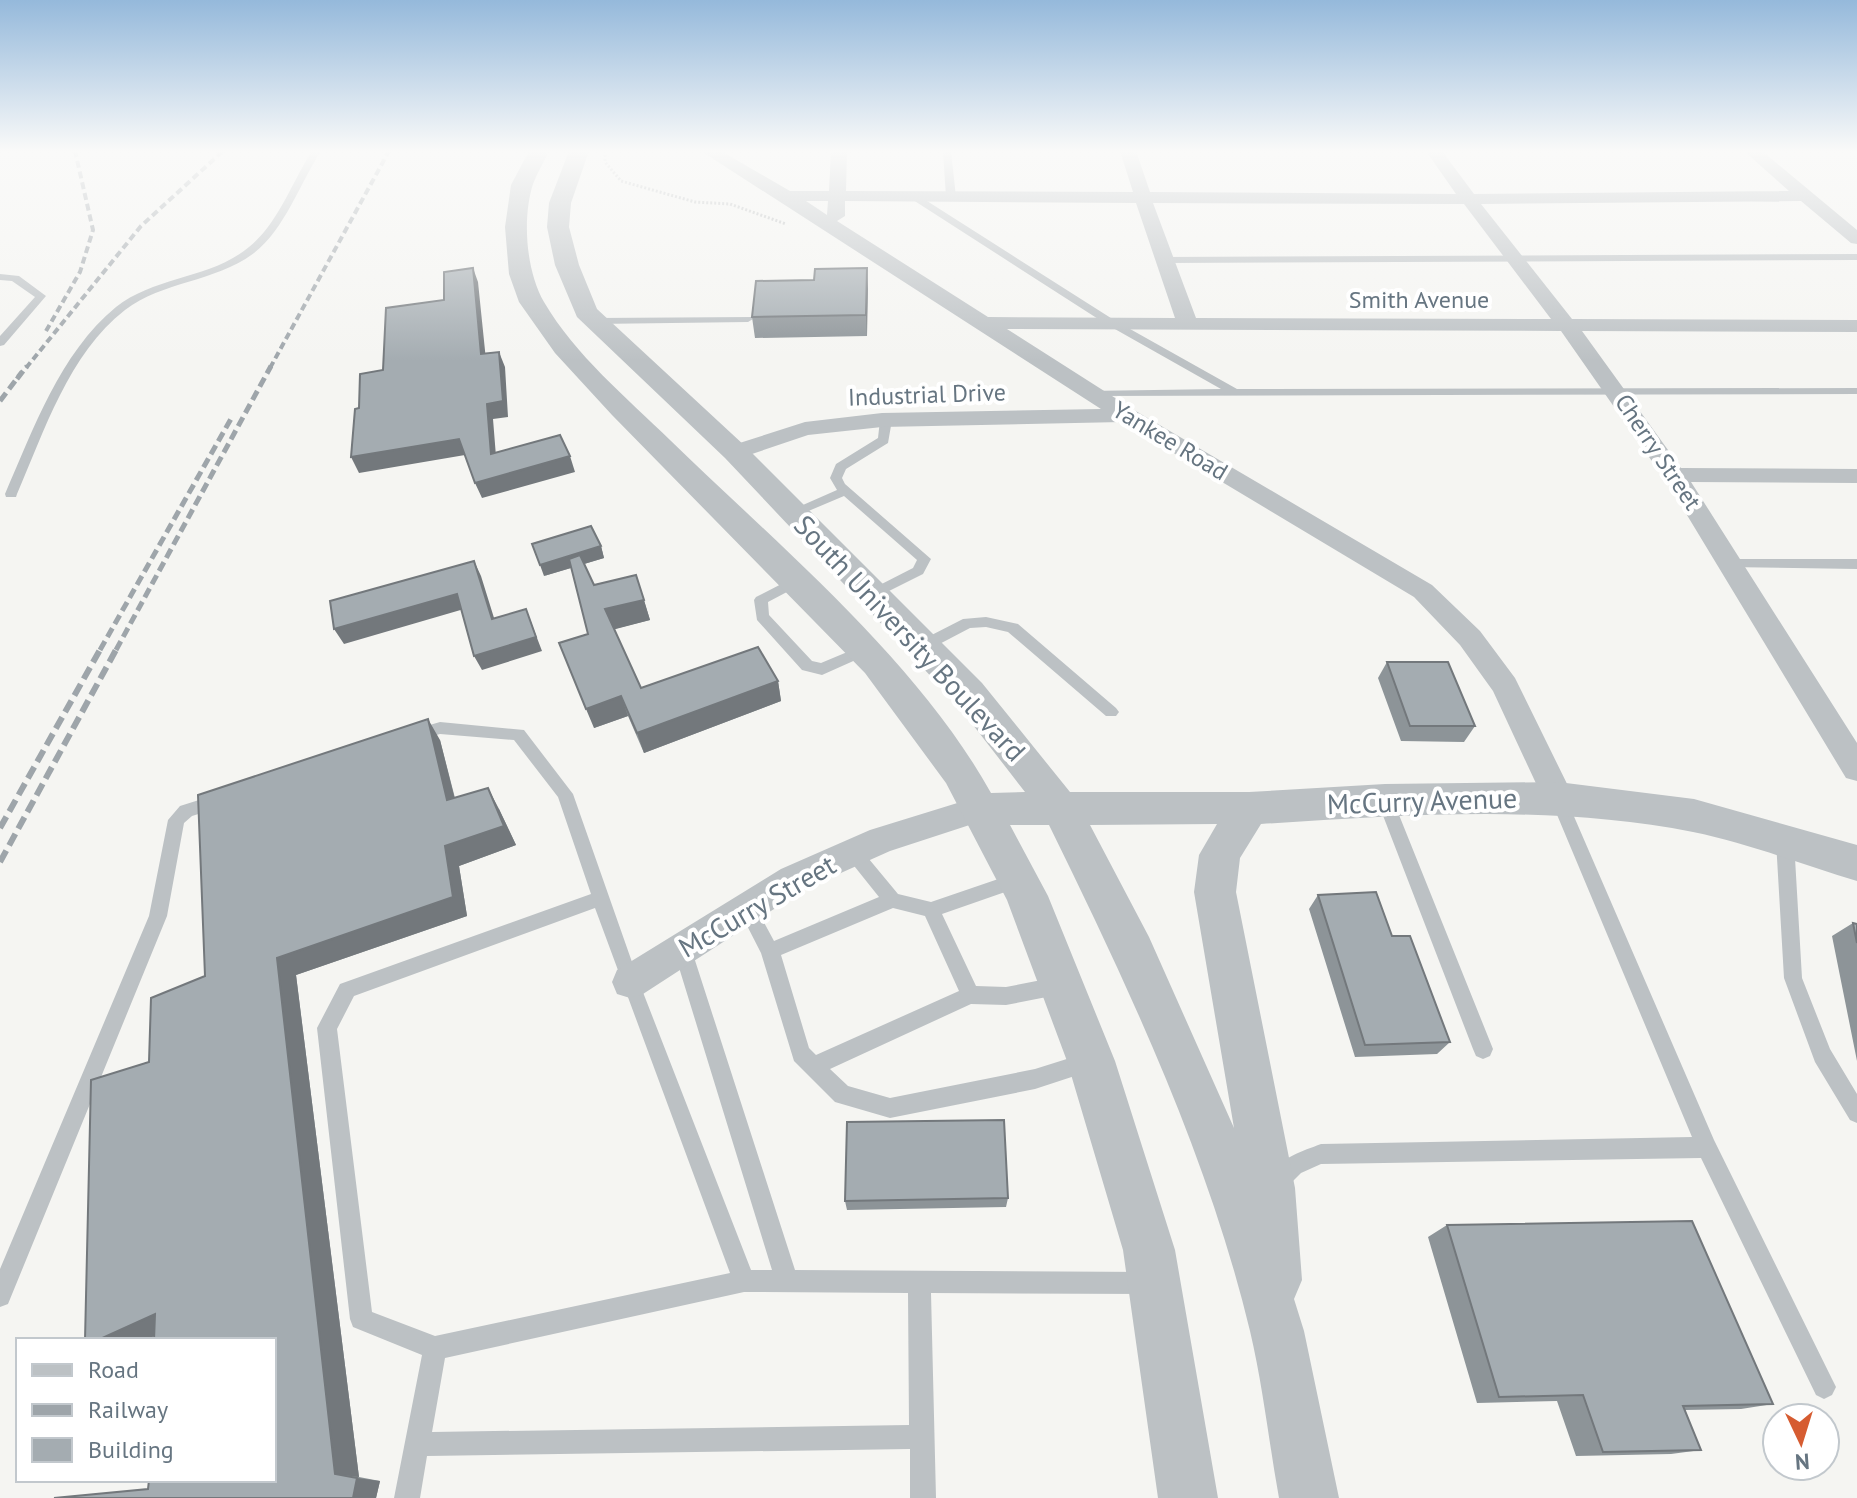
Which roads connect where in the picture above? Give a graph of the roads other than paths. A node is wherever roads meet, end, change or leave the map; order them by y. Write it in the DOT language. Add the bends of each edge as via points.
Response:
graph roads {
  1 [pos="271,221"];
  2 [pos="517,221"];
  3 [pos="559,221"];
  4 [pos="823,221"];
  5 [pos="836,221"];
  6 [pos="952,221"];
  7 [pos="1151,221"];
  8 [pos="1484,221"];
  9 [pos="1834,221"];
  10 [pos="836,230"];
  11 [pos="1857,239"];
  12 [pos="1857,257"];
  13 [pos="1512,258"];
  14 [pos="1163,260"];
  15 [pos="0,277"];
  16 [pos="748,319"];
  17 [pos="595,321"];
  18 [pos="1110,322"];
  19 [pos="981,323"];
  20 [pos="1188,324"];
  21 [pos="1857,326"];
  22 [pos="1566,327"];
  23 [pos="0,343"];
  24 [pos="1616,391"];
  25 [pos="1857,391"];
  26 [pos="1236,392"];
  27 [pos="1091,393"];
  28 [pos="1126,415"];
  29 [pos="886,420"];
  30 [pos="735,452"];
  31 [pos="1674,475"];
  32 [pos="1857,476"];
  33 [pos="846,491"];
  34 [pos="11,494"];
  35 [pos="794,512"];
  36 [pos="1732,564"];
  37 [pos="1857,564"];
  38 [pos="797,581"];
  39 [pos="873,594"];
  40 [pos="923,646"];
  41 [pos="864,650"];
  42 [pos="1111,712"];
  43 [pos="399,740"];
  44 [pos="1857,769"];
  45 [pos="242,793"];
  46 [pos="1558,798"];
  47 [pos="1385,800"];
  48 [pos="1249,808"];
  49 [pos="980,809"];
  50 [pos="1062,811"];
  51 [pos="1785,841"];
  52 [pos="853,852"];
  53 [pos="1857,863"];
  54 [pos="1019,880"];
  55 [pos="601,898"];
  56 [pos="892,900"];
  57 [pos="747,908"];
  58 [pos="931,910"];
  59 [pos="682,948"];
  60 [pos="770,951"];
  61 [pos="630,982"];
  62 [pos="1064,985"];
  63 [pos="970,995"];
  64 [pos="1483,1049"];
  65 [pos="1091,1061"];
  66 [pos="813,1066"];
  67 [pos="1857,1113"];
  68 [pos="1707,1147"];
  69 [pos="1270,1188"];
  70 [pos="744,1281"];
  71 [pos="787,1281"];
  72 [pos="919,1283"];
  73 [pos="1154,1284"];
  74 [pos="0,1296"];
  75 [pos="1277,1331"];
  76 [pos="435,1348"];
  77 [pos="1824,1387"];
  78 [pos="922,1437"];
  79 [pos="417,1444"];
  80 [pos="407,1498"];
  81 [pos="923,1498"];
  82 [pos="1188,1498"];
  83 [pos="1309,1498"];
  1 -- 34 [label="lane" via="251,251 147,292 107,323 80,354"];
  2 -- 38 [label="street, South University Boulevard" via="521,274 531,302 564,347"];
  3 -- 17 [label="street, South University Boulevard" via="567,265 586,312"];
  4 -- 10 [label="street, Yankee Road"];
  5 -- 10 [label="street"];
  6 -- 18 [label="lane"];
  7 -- 14 [label="street"];
  8 -- 13 [label="street, Cherry Street"];
  9 -- 11 [label="street"];
  10 -- 19 [label="street, Yankee Road"];
  12 -- 13 [label="lane"];
  13 -- 14 [label="lane"];
  13 -- 22 [label="street, Cherry Street"];
  14 -- 20 [label="street"];
  15 -- 23 [label="lane" via="15,278 41,296"];
  16 -- 17 [label="lane"];
  17 -- 30 [label="street, South University Boulevard"];
  18 -- 19 [label="street, Smith Avenue"];
  18 -- 20 [label="street, Smith Avenue"];
  18 -- 26 [label="lane"];
  19 -- 27 [label="street, Yankee Road"];
  20 -- 22 [label="street, Smith Avenue"];
  21 -- 22 [label="street, Smith Avenue"];
  22 -- 24 [label="street, Cherry Street"];
  24 -- 25 [label="lane"];
  24 -- 26 [label="lane"];
  24 -- 31 [label="street, Cherry Street"];
  26 -- 27 [label="lane"];
  27 -- 28 [label="street, Yankee Road"];
  28 -- 29 [label="street, Industrial Drive"];
  28 -- 46 [label="street, Yankee Road" via="1423,591 1470,638 1505,686"];
  29 -- 30 [label="street, Industrial Drive" via="805,429"];
  29 -- 33 [label="lane" via="880,444 836,471 837,482"];
  30 -- 35 [label="street, South University Boulevard"];
  31 -- 32 [label="street"];
  31 -- 36 [label="street, Cherry Street"];
  33 -- 35 [label="lane"];
  33 -- 39 [label="lane" via="924,559 918,571"];
  35 -- 39 [label="street, South University Boulevard"];
  36 -- 37 [label="lane"];
  36 -- 44 [label="street, Cherry Street"];
  38 -- 41 [label="street, South University Boulevard"];
  38 -- 41 [label="lane" via="761,600 762,616 807,666 822,669"];
  39 -- 40 [label="street, South University Boulevard"];
  40 -- 42 [label="lane" via="968,623 1013,628"];
  40 -- 50 [label="street, South University Boulevard" via="997,726"];
  41 -- 49 [label="street, South University Boulevard" via="960,772"];
  43 -- 55 [label="lane" via="440,728 518,734 565,794"];
  45 -- 74 [label="lane" via="186,811 176,820 158,916"];
  46 -- 47 [label="street, McCurry Avenue"];
  46 -- 51 [label="street, McCurry Avenue" via="1694,816"];
  46 -- 68 [label="lane"];
  47 -- 48 [label="street, McCurry Avenue"];
  47 -- 64 [label="lane"];
  48 -- 50 [label="street, McCurry Avenue"];
  48 -- 69 [label="street" via="1220,855 1215,892"];
  49 -- 50 [label="street, McCurry Avenue"];
  49 -- 52 [label="street, McCurry Street"];
  49 -- 54 [label="street, South University Boulevard"];
  50 -- 75 [label="street, South University Boulevard" via="1133,951 1221,1155"];
  51 -- 53 [label="street, McCurry Avenue"];
  51 -- 67 [label="lane" via="1793,978 1822,1055"];
  52 -- 56 [label="lane"];
  52 -- 57 [label="street, McCurry Street" via="793,879"];
  54 -- 58 [label="lane"];
  54 -- 62 [label="street, South University Boulevard"];
  55 -- 61 [label="lane"];
  55 -- 76 [label="lane" via="347,990 327,1028 361,1319"];
  56 -- 58 [label="lane"];
  56 -- 60 [label="lane"];
  57 -- 59 [label="street, McCurry Street"];
  57 -- 60 [label="lane"];
  58 -- 63 [label="lane"];
  59 -- 61 [label="street, McCurry Street"];
  59 -- 71 [label="lane"];
  60 -- 66 [label="lane" via="801,1054"];
  61 -- 70 [label="lane"];
  62 -- 63 [label="lane" via="1006,996"];
  62 -- 65 [label="street, South University Boulevard"];
  63 -- 66 [label="lane"];
  65 -- 66 [label="lane" via="1035,1079 890,1108 842,1095"];
  65 -- 73 [label="street, South University Boulevard" via="1149,1250"];
  68 -- 69 [label="lane" via="1321,1154 1294,1165"];
  68 -- 77 [label="lane"];
  69 -- 75 [label="street"];
  70 -- 71 [label="lane"];
  70 -- 76 [label="lane"];
  71 -- 72 [label="lane"];
  72 -- 73 [label="lane"];
  72 -- 78 [label="lane"];
  73 -- 82 [label="street, South University Boulevard"];
  75 -- 83 [label="street, South University Boulevard"];
  76 -- 79 [label="lane"];
  78 -- 79 [label="lane"];
  78 -- 81 [label="lane"];
  79 -- 80 [label="lane"];
}
